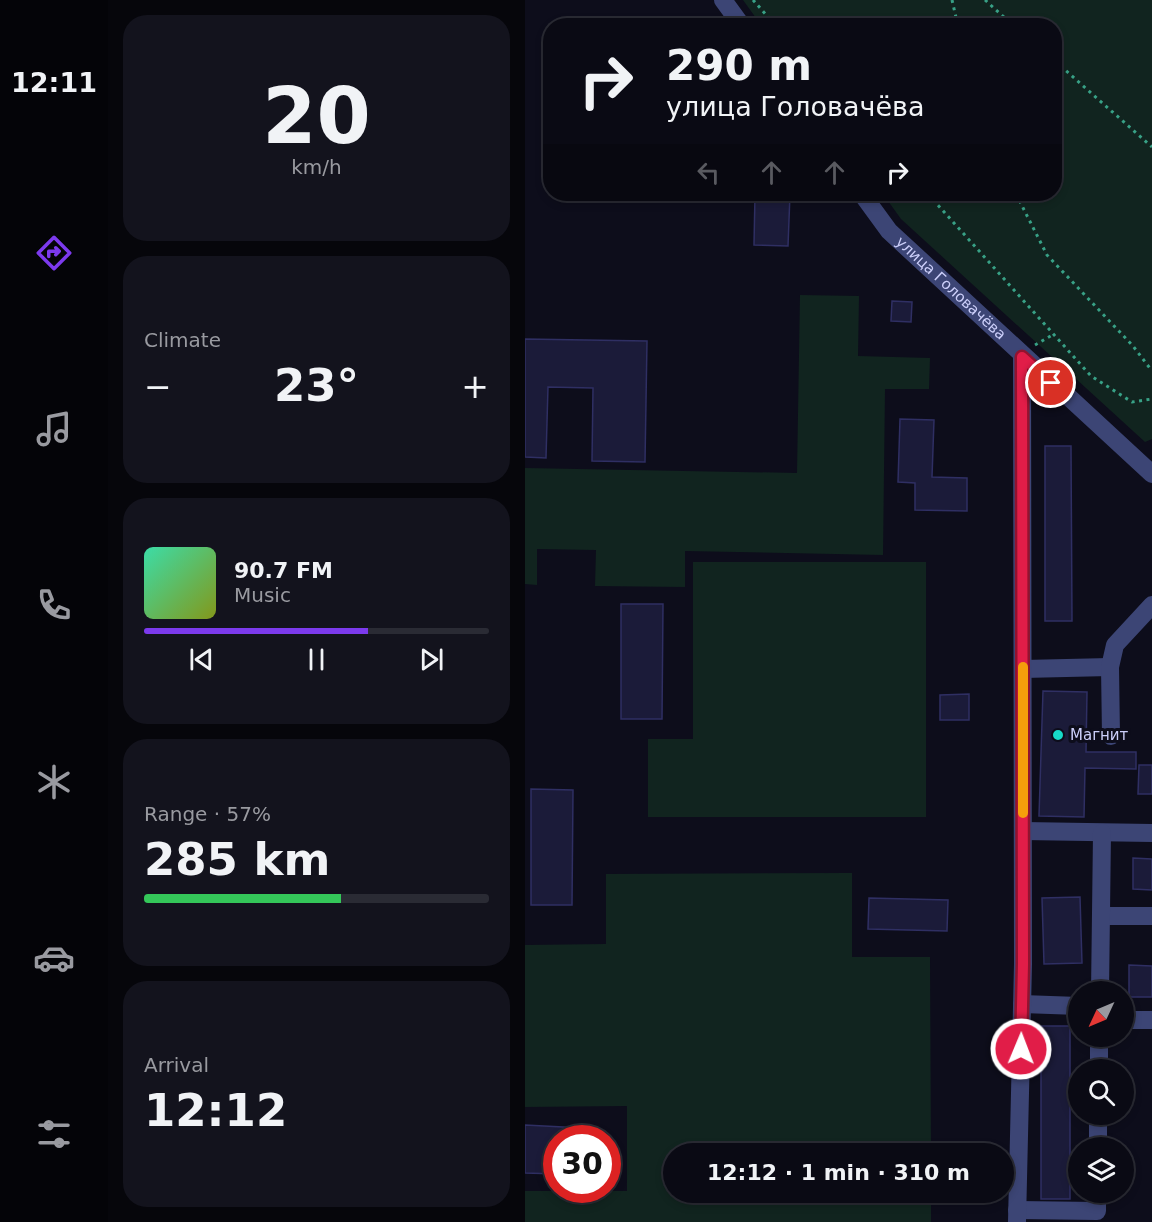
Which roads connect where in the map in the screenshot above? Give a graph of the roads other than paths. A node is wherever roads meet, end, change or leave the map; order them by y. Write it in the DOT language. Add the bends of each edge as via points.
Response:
graph roads {
  1 [pos="723,0"];
  2 [pos="736,18"];
  3 [pos="867,201"];
  4 [pos="1022,357"];
  5 [pos="1152,474"];
  6 [pos="1151,609"];
  7 [pos="1110,667"];
  8 [pos="1023,669"];
  9 [pos="1111,736"];
  10 [pos="1023,831"];
  11 [pos="1102,833"];
  12 [pos="1152,833"];
  13 [pos="1152,915"];
  14 [pos="1101,916"];
  15 [pos="1100,981"];
  16 [pos="1022,1004"];
  17 [pos="1068,1006"];
  18 [pos="1134,1020"];
  19 [pos="1152,1020"];
  20 [pos="1097,1203"];
  21 [pos="1017,1216"];
  1 -- 2 [label="street"];
  3 -- 4 [label="street, улица Головачёва" via="889,231"];
  4 -- 5 [label="street, улица Головачёва"];
  4 -- 8 [label="street"];
  6 -- 7 [label="street" via="1115,645"];
  7 -- 8 [label="street"];
  7 -- 9 [label="street"];
  8 -- 10 [label="street"];
  10 -- 11 [label="street"];
  10 -- 16 [label="street"];
  11 -- 12 [label="street"];
  11 -- 14 [label="street"];
  13 -- 14 [label="street"];
  14 -- 15 [label="street"];
  16 -- 17 [label="street"];
  16 -- 21 [label="street"];
  18 -- 19 [label="street"];
  20 -- 21 [label="street" via="1097,1211"];
}
